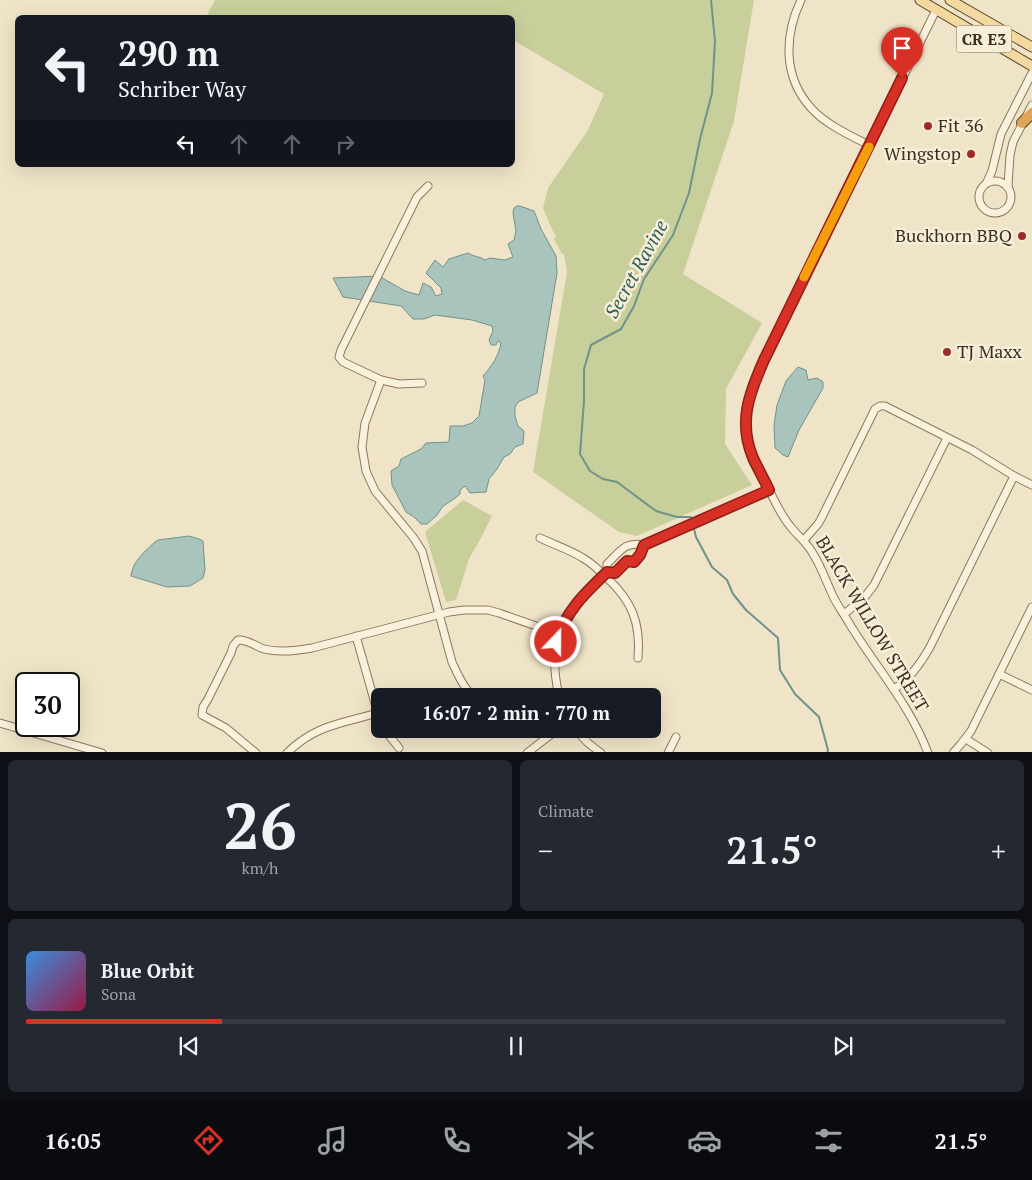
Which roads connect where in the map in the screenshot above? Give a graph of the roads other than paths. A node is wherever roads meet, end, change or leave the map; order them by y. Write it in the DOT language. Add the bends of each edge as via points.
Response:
graph roads {
  1 [pos="801,0"];
  2 [pos="920,0"];
  3 [pos="950,0"];
  4 [pos="936,10"];
  5 [pos="1032,47"];
  6 [pos="1032,66"];
  7 [pos="1032,73"];
  8 [pos="1032,105"];
  9 [pos="1032,113"];
  10 [pos="1022,123"];
  11 [pos="870,146"];
  12 [pos="987,182"];
  13 [pos="428,186"];
  14 [pos="1008,186"];
  15 [pos="381,380"];
  16 [pos="422,383"];
  17 [pos="946,438"];
  18 [pos="1014,476"];
  19 [pos="1032,485"];
  20 [pos="769,490"];
  21 [pos="540,538"];
  22 [pos="804,540"];
  23 [pos="644,545"];
  24 [pos="621,551"];
  25 [pos="627,561"];
  26 [pos="606,574"];
  27 [pos="1032,607"];
  28 [pos="439,614"];
  29 [pos="844,614"];
  30 [pos="559,634"];
  31 [pos="356,636"];
  32 [pos="638,658"];
  33 [pos="1000,674"];
  34 [pos="466,688"];
  35 [pos="558,688"];
  36 [pos="894,689"];
  37 [pos="1032,690"];
  38 [pos="371,691"];
  39 [pos="371,715"];
  40 [pos="0,723"];
  41 [pos="676,736"];
  42 [pos="391,738"];
  43 [pos="546,738"];
  44 [pos="583,738"];
  45 [pos="966,739"];
  46 [pos="399,748"];
  47 [pos="102,752"];
  48 [pos="256,752"];
  49 [pos="287,752"];
  50 [pos="528,752"];
  51 [pos="600,752"];
  52 [pos="668,752"];
  53 [pos="928,752"];
  54 [pos="953,752"];
  55 [pos="988,752"];
  1 -- 11 [label="street" via="792,20 788,45 797,87 819,115"];
  2 -- 4 [label="main road, CR E3"];
  3 -- 5 [label="main road, CR E3"];
  4 -- 6 [label="main road, CR E3"];
  4 -- 11 [label="street, BLACK WILLOW STREET"];
  7 -- 12 [label="street" via="1007,119"];
  8 -- 10 [label="street"];
  9 -- 10 [label="highway"];
  10 -- 14 [label="street" via="1010,155"];
  11 -- 20 [label="street, BLACK WILLOW STREET" via="764,360 748,400 748,442"];
  12 -- 14 [label="street" via="998,180"];
  12 -- 14 [label="street" via="979,192 979,202 986,211 993,213 1004,210 1010,202"];
  13 -- 15 [label="street" via="416,197 339,357"];
  15 -- 16 [label="street" via="399,384"];
  15 -- 28 [label="street" via="365,423 362,447 366,471 375,491 422,550"];
  17 -- 18 [label="street"];
  17 -- 22 [label="street" via="884,406 875,409 821,519"];
  17 -- 29 [label="street" via="874,585"];
  18 -- 19 [label="street"];
  18 -- 36 [label="street" via="930,647 911,674"];
  20 -- 22 [label="street, BLACK WILLOW STREET" via="790,526"];
  20 -- 23 [label="street"];
  21 -- 26 [label="street" via="585,559"];
  22 -- 29 [label="street, BLACK WILLOW STREET"];
  23 -- 24 [label="street" via="626,545"];
  23 -- 25 [label="street" via="634,562"];
  24 -- 25 [label="street"];
  24 -- 26 [label="street" via="607,564"];
  25 -- 26 [label="street" via="615,573"];
  26 -- 30 [label="street" via="574,606"];
  26 -- 32 [label="street" via="632,609 637,624"];
  27 -- 33 [label="street"];
  28 -- 30 [label="street" via="488,610"];
  28 -- 31 [label="street"];
  28 -- 34 [label="street" via="452,662"];
  29 -- 36 [label="street, BLACK WILLOW STREET"];
  30 -- 35 [label="street" via="554,655"];
  31 -- 38 [label="street"];
  31 -- 48 [label="street" via="291,651 272,650 244,639 238,640 203,706 202,715 226,728"];
  33 -- 37 [label="street"];
  33 -- 45 [label="street"];
  36 -- 53 [label="street, BLACK WILLOW STREET"];
  39 -- 49 [label="street" via="323,728"];
  40 -- 47 [label="street"];
  41 -- 52 [label="street"];
  42 -- 46 [label="street"];
  43 -- 50 [label="street"];
  44 -- 51 [label="street"];
  45 -- 54 [label="street"];
  45 -- 55 [label="street"];
}
